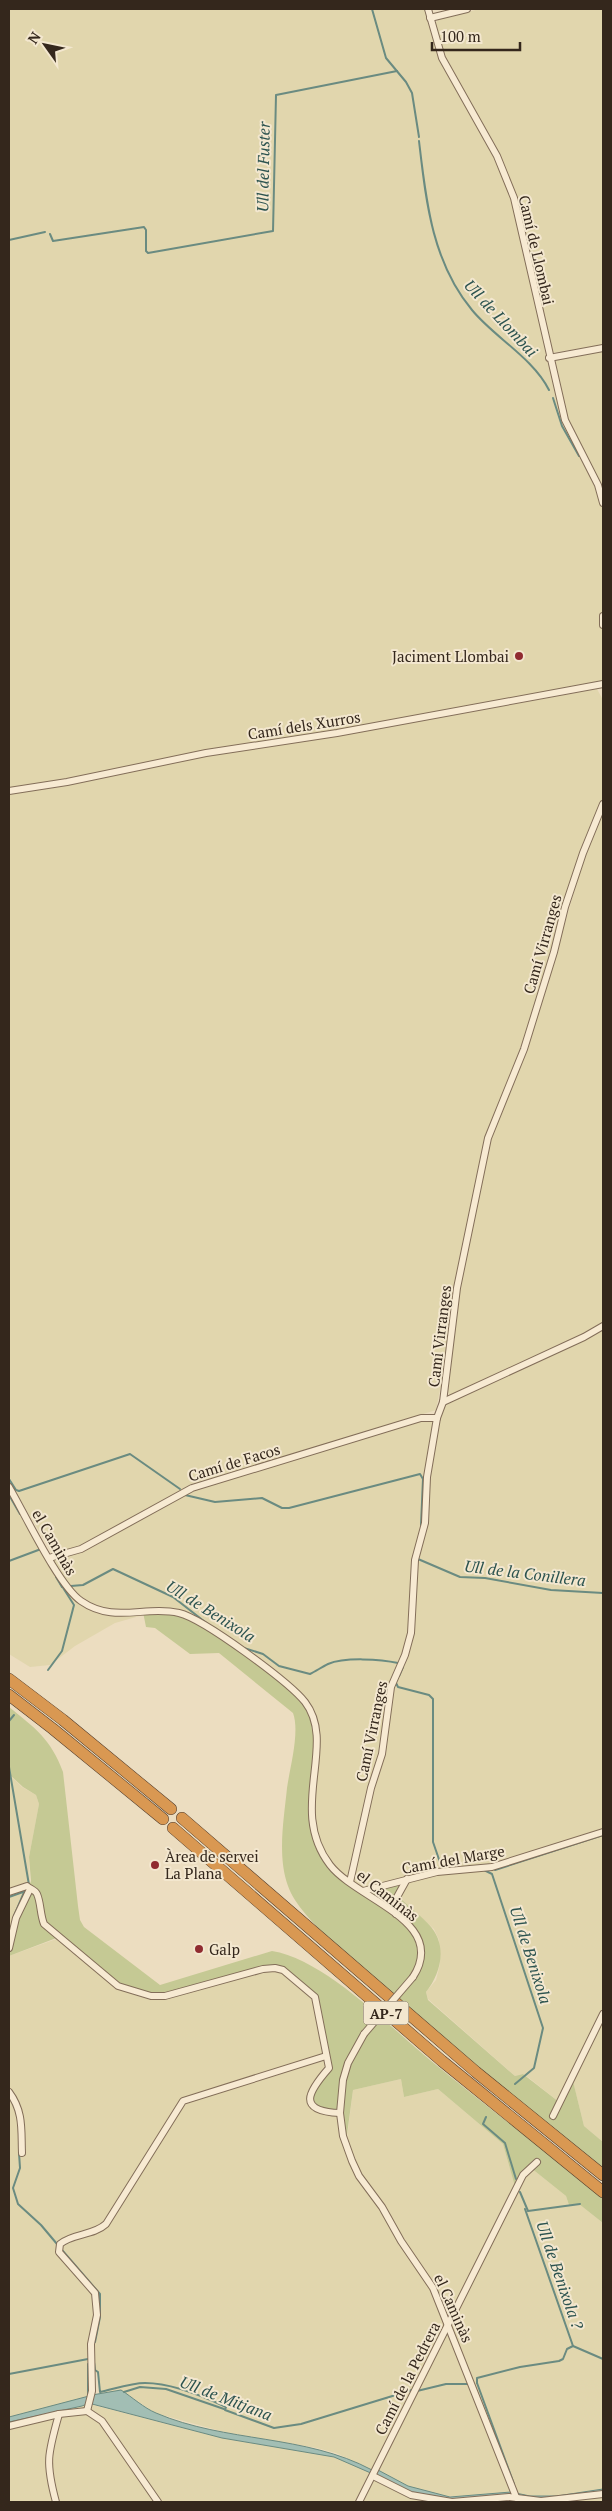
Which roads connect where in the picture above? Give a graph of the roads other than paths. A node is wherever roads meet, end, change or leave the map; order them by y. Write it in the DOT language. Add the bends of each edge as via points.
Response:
graph roads {
  1 [pos="428,9"];
  2 [pos="467,9"];
  3 [pos="430,18"];
  4 [pos="603,348"];
  5 [pos="549,358"];
  6 [pos="603,503"];
  7 [pos="603,616"];
  8 [pos="603,625"];
  9 [pos="603,684"];
  10 [pos="9,792"];
  11 [pos="603,804"];
  12 [pos="603,1326"];
  13 [pos="443,1402"];
  14 [pos="437,1418"];
  15 [pos="9,1487"];
  16 [pos="49,1558"];
  17 [pos="9,1679"];
  18 [pos="9,1696"];
  19 [pos="172,1809"];
  20 [pos="182,1818"];
  21 [pos="163,1820"];
  22 [pos="173,1828"];
  23 [pos="603,1832"];
  24 [pos="407,1880"];
  25 [pos="350,1882"];
  26 [pos="30,1889"];
  27 [pos="363,1891"];
  28 [pos="9,1892"];
  29 [pos="396,1914"];
  30 [pos="9,1948"];
  31 [pos="603,2014"];
  32 [pos="326,2056"];
  33 [pos="9,2092"];
  34 [pos="340,2113"];
  35 [pos="553,2116"];
  36 [pos="22,2153"];
  37 [pos="537,2162"];
  38 [pos="603,2175"];
  39 [pos="603,2192"];
  40 [pos="448,2324"];
  41 [pos="87,2411"];
  42 [pos="59,2414"];
  43 [pos="9,2426"];
  44 [pos="373,2476"];
  45 [pos="603,2494"];
  46 [pos="518,2500"];
  47 [pos="56,2502"];
  48 [pos="158,2502"];
  49 [pos="359,2502"];
  1 -- 3 [label="street, Camí de Llombai"];
  2 -- 3 [label="street"];
  3 -- 5 [label="street, Camí de Llombai" via="442,58 497,156 514,198"];
  4 -- 5 [label="street"];
  5 -- 6 [label="street, Camí de Llombai" via="565,420 598,485"];
  7 -- 8 [label="street"];
  9 -- 10 [label="street, Camí dels Xurros" via="337,733 206,752"];
  11 -- 13 [label="street, Camí Virranges" via="568,899 524,1050 488,1138 457,1288"];
  12 -- 13 [label="street"];
  13 -- 14 [label="street, Camí Virranges"];
  14 -- 16 [label="street, Camí de Facos" via="421,1418 192,1488 81,1549"];
  14 -- 25 [label="street, Camí Virranges" via="427,1477 425,1523 415,1560 411,1633 392,1687 382,1754"];
  15 -- 16 [label="street, el Caminàs"];
  16 -- 25 [label="street, el Caminàs" via="62,1582 81,1601 99,1610 120,1614 157,1611 190,1617 258,1662 295,1692 306,1704 316,1732 310,1798 310,1817 316,1838 332,1867"];
  17 -- 19 [label="highway"];
  18 -- 21 [label="highway"];
  20 -- 38 [label="highway, AP-7" via="476,2072"];
  22 -- 39 [label="highway, AP-7" via="442,2061"];
  23 -- 24 [label="street, Camí del Marge" via="492,1867 447,1871"];
  24 -- 27 [label="street, Camí del Marge"];
  24 -- 29 [label="street" via="397,1896"];
  25 -- 27 [label="street, el Caminàs"];
  26 -- 28 [label="street" via="27,1886"];
  26 -- 30 [label="street" via="16,1918"];
  26 -- 32 [label="street" via="37,1894 44,1924 108,1979 126,1990 160,1997 263,1969 283,1970 315,1997"];
  27 -- 29 [label="street, el Caminàs"];
  29 -- 34 [label="street, el Caminàs, bridge" via="417,1934 423,1955 420,1966 364,2034 348,2063"];
  31 -- 35 [label="street"];
  32 -- 34 [label="street" via="329,2068 312,2087 310,2101 323,2112"];
  32 -- 41 [label="street" via="183,2101 106,2224 65,2239 60,2244 59,2252 95,2293 97,2315 92,2344 92,2391"];
  33 -- 36 [label="street" via="22,2123"];
  34 -- 40 [label="street, el Caminàs" via="344,2136 359,2176 427,2276"];
  37 -- 40 [label="street, Camí de la Pedrera" via="523,2175"];
  40 -- 44 [label="street, Camí de la Pedrera"];
  40 -- 46 [label="street, el Caminàs"];
  41 -- 42 [label="street"];
  41 -- 48 [label="street" via="102,2421"];
  42 -- 43 [label="street"];
  42 -- 47 [label="street" via="48,2452 49,2476"];
  44 -- 46 [label="street" via="409,2494 443,2501"];
  44 -- 49 [label="street, Camí de la Pedrera"];
  45 -- 46 [label="street" via="541,2501"];
}
